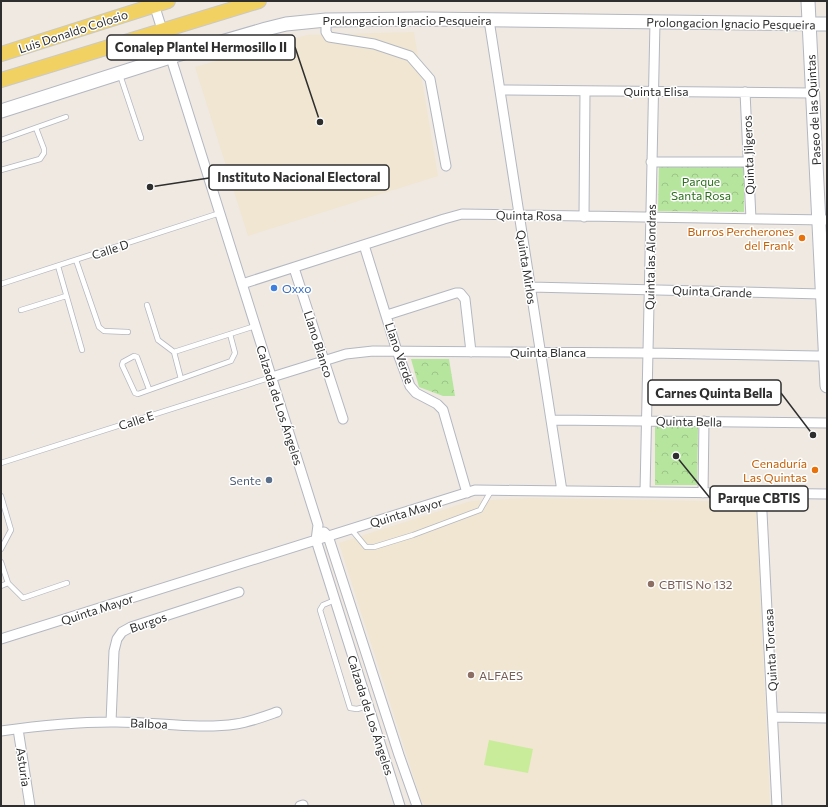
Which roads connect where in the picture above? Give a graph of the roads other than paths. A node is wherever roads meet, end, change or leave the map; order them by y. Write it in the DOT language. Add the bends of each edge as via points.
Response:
graph roads {
  1 [pos="168,1"];
  2 [pos="259,1"];
  3 [pos="808,1"];
  4 [pos="153,3"];
  5 [pos="326,20"];
  6 [pos="489,20"];
  7 [pos="655,22"];
  8 [pos="809,24"];
  9 [pos="827,24"];
  10 [pos="162,30"];
  11 [pos="1,54"];
  12 [pos="170,57"];
  13 [pos="120,73"];
  14 [pos="1,80"];
  15 [pos="500,90"];
  16 [pos="585,91"];
  17 [pos="653,91"];
  18 [pos="746,92"];
  19 [pos="812,93"];
  20 [pos="1,111"];
  21 [pos="66,117"];
  22 [pos="36,128"];
  23 [pos="141,138"];
  24 [pos="1,140"];
  25 [pos="651,162"];
  26 [pos="748,162"];
  27 [pos="446,166"];
  28 [pos="1,170"];
  29 [pos="220,213"];
  30 [pos="519,216"];
  31 [pos="584,217"];
  32 [pos="650,218"];
  33 [pos="751,219"];
  34 [pos="823,220"];
  35 [pos="364,245"];
  36 [pos="76,260"];
  37 [pos="58,266"];
  38 [pos="294,268"];
  39 [pos="1,284"];
  40 [pos="242,284"];
  41 [pos="530,287"];
  42 [pos="649,289"];
  43 [pos="822,294"];
  44 [pos="66,296"];
  45 [pos="147,305"];
  46 [pos="22,310"];
  47 [pos="387,315"];
  48 [pos="255,326"];
  49 [pos="128,332"];
  50 [pos="230,334"];
  51 [pos="82,350"];
  52 [pos="397,351"];
  53 [pos="174,352"];
  54 [pos="471,352"];
  55 [pos="540,352"];
  56 [pos="648,353"];
  57 [pos="826,355"];
  58 [pos="324,361"];
  59 [pos="272,378"];
  60 [pos="181,379"];
  61 [pos="827,386"];
  62 [pos="149,389"];
  63 [pos="343,419"];
  64 [pos="551,420"];
  65 [pos="647,420"];
  66 [pos="704,421"];
  67 [pos="827,423"];
  68 [pos="1,463"];
  69 [pos="491,490"];
  70 [pos="562,491"];
  71 [pos="645,492"];
  72 [pos="467,493"];
  73 [pos="703,493"];
  74 [pos="761,493"];
  75 [pos="827,494"];
  76 [pos="1,496"];
  77 [pos="318,525"];
  78 [pos="351,529"];
  79 [pos="328,536"];
  80 [pos="316,540"];
  81 [pos="1,549"];
  82 [pos="1,562"];
  83 [pos="8,583"];
  84 [pos="67,583"];
  85 [pos="1,586"];
  86 [pos="239,592"];
  87 [pos="335,600"];
  88 [pos="1,639"];
  89 [pos="368,706"];
  90 [pos="277,712"];
  91 [pos="773,717"];
  92 [pos="827,718"];
  93 [pos="111,722"];
  94 [pos="18,729"];
  95 [pos="1,731"];
  96 [pos="30,806"];
  97 [pos="400,806"];
  98 [pos="417,806"];
  99 [pos="777,806"];
  1 -- 4 [label="main road, Luis Donaldo Colosio"];
  2 -- 10 [label="main road, Luis Donaldo Colosio"];
  3 -- 8 [label="street, Paseo de las Quintas"];
  4 -- 10 [label="street, Calzada de Los Ángeles"];
  4 -- 11 [label="main road, Luis Donaldo Colosio"];
  5 -- 6 [label="street, Prolongacion Ignacio Pesqueira"];
  5 -- 12 [label="street, Prolongacion Ignacio Pesqueira" via="286,24"];
  5 -- 27 [label="street" via="326,32 329,37 374,44 410,56 430,79"];
  6 -- 7 [label="street, Prolongacion Ignacio Pesqueira"];
  6 -- 15 [label="street, Quinta Mirlos"];
  7 -- 8 [label="street, Prolongacion Ignacio Pesqueira"];
  7 -- 17 [label="street, Quinta las Alondras"];
  8 -- 9 [label="street, Prolongacion Ignacio Pesqueira"];
  8 -- 19 [label="street, Paseo de las Quintas"];
  10 -- 12 [label="street, Calzada de Los Ángeles"];
  10 -- 14 [label="main road, Luis Donaldo Colosio"];
  12 -- 13 [label="street, Prolongacion Ignacio Pesqueira"];
  12 -- 29 [label="street, Calzada de Los Ángeles"];
  13 -- 20 [label="street, Prolongacion Ignacio Pesqueira"];
  13 -- 23 [label="lane"];
  15 -- 16 [label="street, Quinta Elisa"];
  15 -- 30 [label="street, Quinta Mirlos"];
  16 -- 17 [label="street, Quinta Elisa"];
  16 -- 31 [label="street"];
  17 -- 18 [label="street, Quinta Elisa"];
  17 -- 25 [label="street, Quinta las Alondras"];
  18 -- 19 [label="street, Quinta Elisa"];
  18 -- 26 [label="street, Quinta Jilgeros"];
  19 -- 34 [label="street, Paseo de las Quintas"];
  21 -- 22 [label="lane"];
  22 -- 24 [label="lane"];
  22 -- 28 [label="lane" via="44,149 40,159"];
  25 -- 26 [label="street"];
  25 -- 32 [label="street, Quinta las Alondras"];
  26 -- 33 [label="street, Quinta Jilgeros"];
  29 -- 36 [label="lane, Calle D"];
  29 -- 40 [label="street, Calzada de Los Ángeles"];
  30 -- 31 [label="street, Quinta Rosa"];
  30 -- 35 [label="street, Quinta Rosa" via="454,216"];
  30 -- 41 [label="street, Quinta Mirlos"];
  31 -- 32 [label="street, Quinta Rosa"];
  32 -- 33 [label="street, Quinta Rosa"];
  32 -- 42 [label="street, Quinta las Alondras"];
  33 -- 34 [label="street, Quinta Rosa"];
  34 -- 43 [label="street, Paseo de las Quintas"];
  35 -- 38 [label="street, Quinta Rosa"];
  35 -- 47 [label="street, Llano Verde"];
  36 -- 37 [label="lane, Calle D"];
  36 -- 49 [label="lane" via="99,327 104,331"];
  37 -- 39 [label="lane, Calle D"];
  37 -- 44 [label="lane"];
  38 -- 40 [label="street, Quinta Rosa"];
  38 -- 58 [label="street, Llano Blanco"];
  40 -- 48 [label="street, Calzada de Los Ángeles"];
  41 -- 42 [label="street, Quinta Grande"];
  41 -- 55 [label="street, Quinta Mirlos"];
  42 -- 43 [label="street, Quinta Grande"];
  42 -- 56 [label="street, Quinta las Alondras"];
  43 -- 57 [label="street, Paseo de las Quintas"];
  44 -- 46 [label="lane"];
  44 -- 51 [label="lane"];
  45 -- 53 [label="lane" via="158,340"];
  47 -- 52 [label="street, Llano Verde"];
  47 -- 54 [label="street" via="460,293 465,299"];
  48 -- 50 [label="lane"];
  48 -- 59 [label="street, Calzada de Los Ángeles"];
  50 -- 53 [label="lane"];
  50 -- 60 [label="lane" via="235,353 231,361"];
  52 -- 54 [label="street, Quinta Blanca"];
  52 -- 58 [label="street, Quinta Blanca" via="346,354"];
  52 -- 72 [label="street, Llano Verde" via="412,390 438,404 443,410"];
  53 -- 60 [label="lane"];
  54 -- 55 [label="street, Quinta Blanca"];
  55 -- 56 [label="street, Quinta Blanca"];
  55 -- 64 [label="street, Quinta Mirlos"];
  56 -- 57 [label="street, Quinta Blanca"];
  56 -- 65 [label="street, Quinta las Alondras"];
  57 -- 61 [label="street, Paseo de las Quintas"];
  58 -- 59 [label="street, Quinta Blanca"];
  58 -- 63 [label="street, Llano Blanco"];
  59 -- 68 [label="lane, Calle E"];
  59 -- 77 [label="street, Calzada de Los Ángeles"];
  60 -- 62 [label="lane"];
  62 -- 62 [label="lane" via="135,393 122,365 123,362 137,357"];
  64 -- 65 [label="street, Quinta Bella"];
  64 -- 70 [label="street, Quinta Mirlos"];
  65 -- 66 [label="street, Quinta Bella"];
  65 -- 71 [label="street, Quinta las Alondras"];
  66 -- 67 [label="street, Quinta Bella"];
  66 -- 73 [label="street"];
  69 -- 70 [label="street, Quinta Mayor"];
  69 -- 72 [label="street, Quinta Mayor"];
  69 -- 78 [label="lane" via="480,510 413,536 374,547 366,547"];
  70 -- 71 [label="street, Quinta Mayor"];
  71 -- 73 [label="street, Quinta Mayor"];
  72 -- 78 [label="street, Quinta Mayor"];
  73 -- 74 [label="street, Quinta Mayor"];
  74 -- 75 [label="street, Quinta Mayor"];
  74 -- 91 [label="street, Quinta Torcasa"];
  76 -- 81 [label="lane" via="11,530"];
  77 -- 79 [label="street, Calzada de Los Ángeles"];
  77 -- 80 [label="street, Calzada de Los Ángeles"];
  78 -- 79 [label="street, Quinta Mayor"];
  79 -- 80 [label="street, Quinta Mayor"];
  79 -- 98 [label="street, Calzada de Los Ángeles"];
  80 -- 87 [label="street, Calzada de Los Ángeles"];
  80 -- 88 [label="street, Quinta Mayor"];
  82 -- 83 [label="lane"];
  83 -- 84 [label="lane" via="23,598"];
  83 -- 85 [label="lane"];
  86 -- 93 [label="street, Burgos" via="122,632 114,651"];
  87 -- 89 [label="street, Calzada de Los Ángeles"];
  87 -- 89 [label="lane" via="323,605 320,610 350,708"];
  89 -- 97 [label="street, Calzada de Los Ángeles"];
  90 -- 93 [label="street, Balboa" via="254,720 214,726"];
  91 -- 92 [label="street"];
  91 -- 99 [label="street, Quinta Torcasa"];
  93 -- 94 [label="street, Balboa"];
  94 -- 95 [label="street, Balboa"];
  94 -- 96 [label="street, Asturia"];
}
